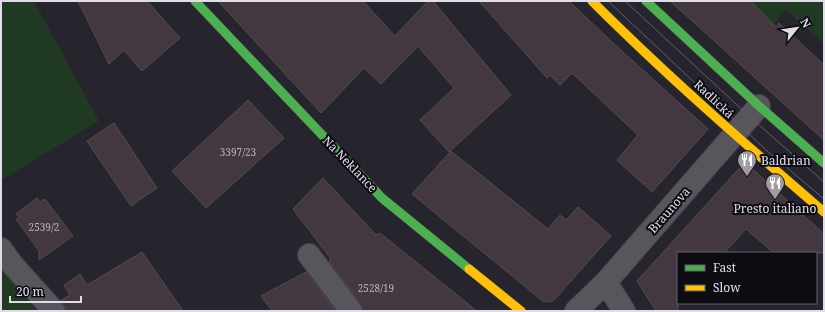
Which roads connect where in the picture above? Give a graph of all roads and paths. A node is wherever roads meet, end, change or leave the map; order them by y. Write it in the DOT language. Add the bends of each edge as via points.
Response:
graph roads {
  1 [pos="195,1"];
  2 [pos="592,1"];
  3 [pos="646,1"];
  4 [pos="759,106"];
  5 [pos="734,134"];
  6 [pos="824,163"];
  7 [pos="824,212"];
  8 [pos="1,249"];
  9 [pos="309,255"];
  10 [pos="606,282"];
  11 [pos="54,311"];
  12 [pos="351,311"];
  13 [pos="520,311"];
  14 [pos="576,311"];
  15 [pos="624,311"];
  1 -- 13 [label="main road, Na Neklance" via="382,198"];
  2 -- 5 [label="main road, Radlická"];
  3 -- 4 [label="main road, Radlická"];
  4 -- 5 [label="street, Braunova"];
  4 -- 6 [label="main road, Radlická"];
  5 -- 7 [label="main road, Radlická"];
  5 -- 10 [label="street, Braunova"];
  8 -- 11 [label="street"];
  9 -- 12 [label="street"];
  10 -- 14 [label="street, Braunova"];
  10 -- 15 [label="street"];
}
